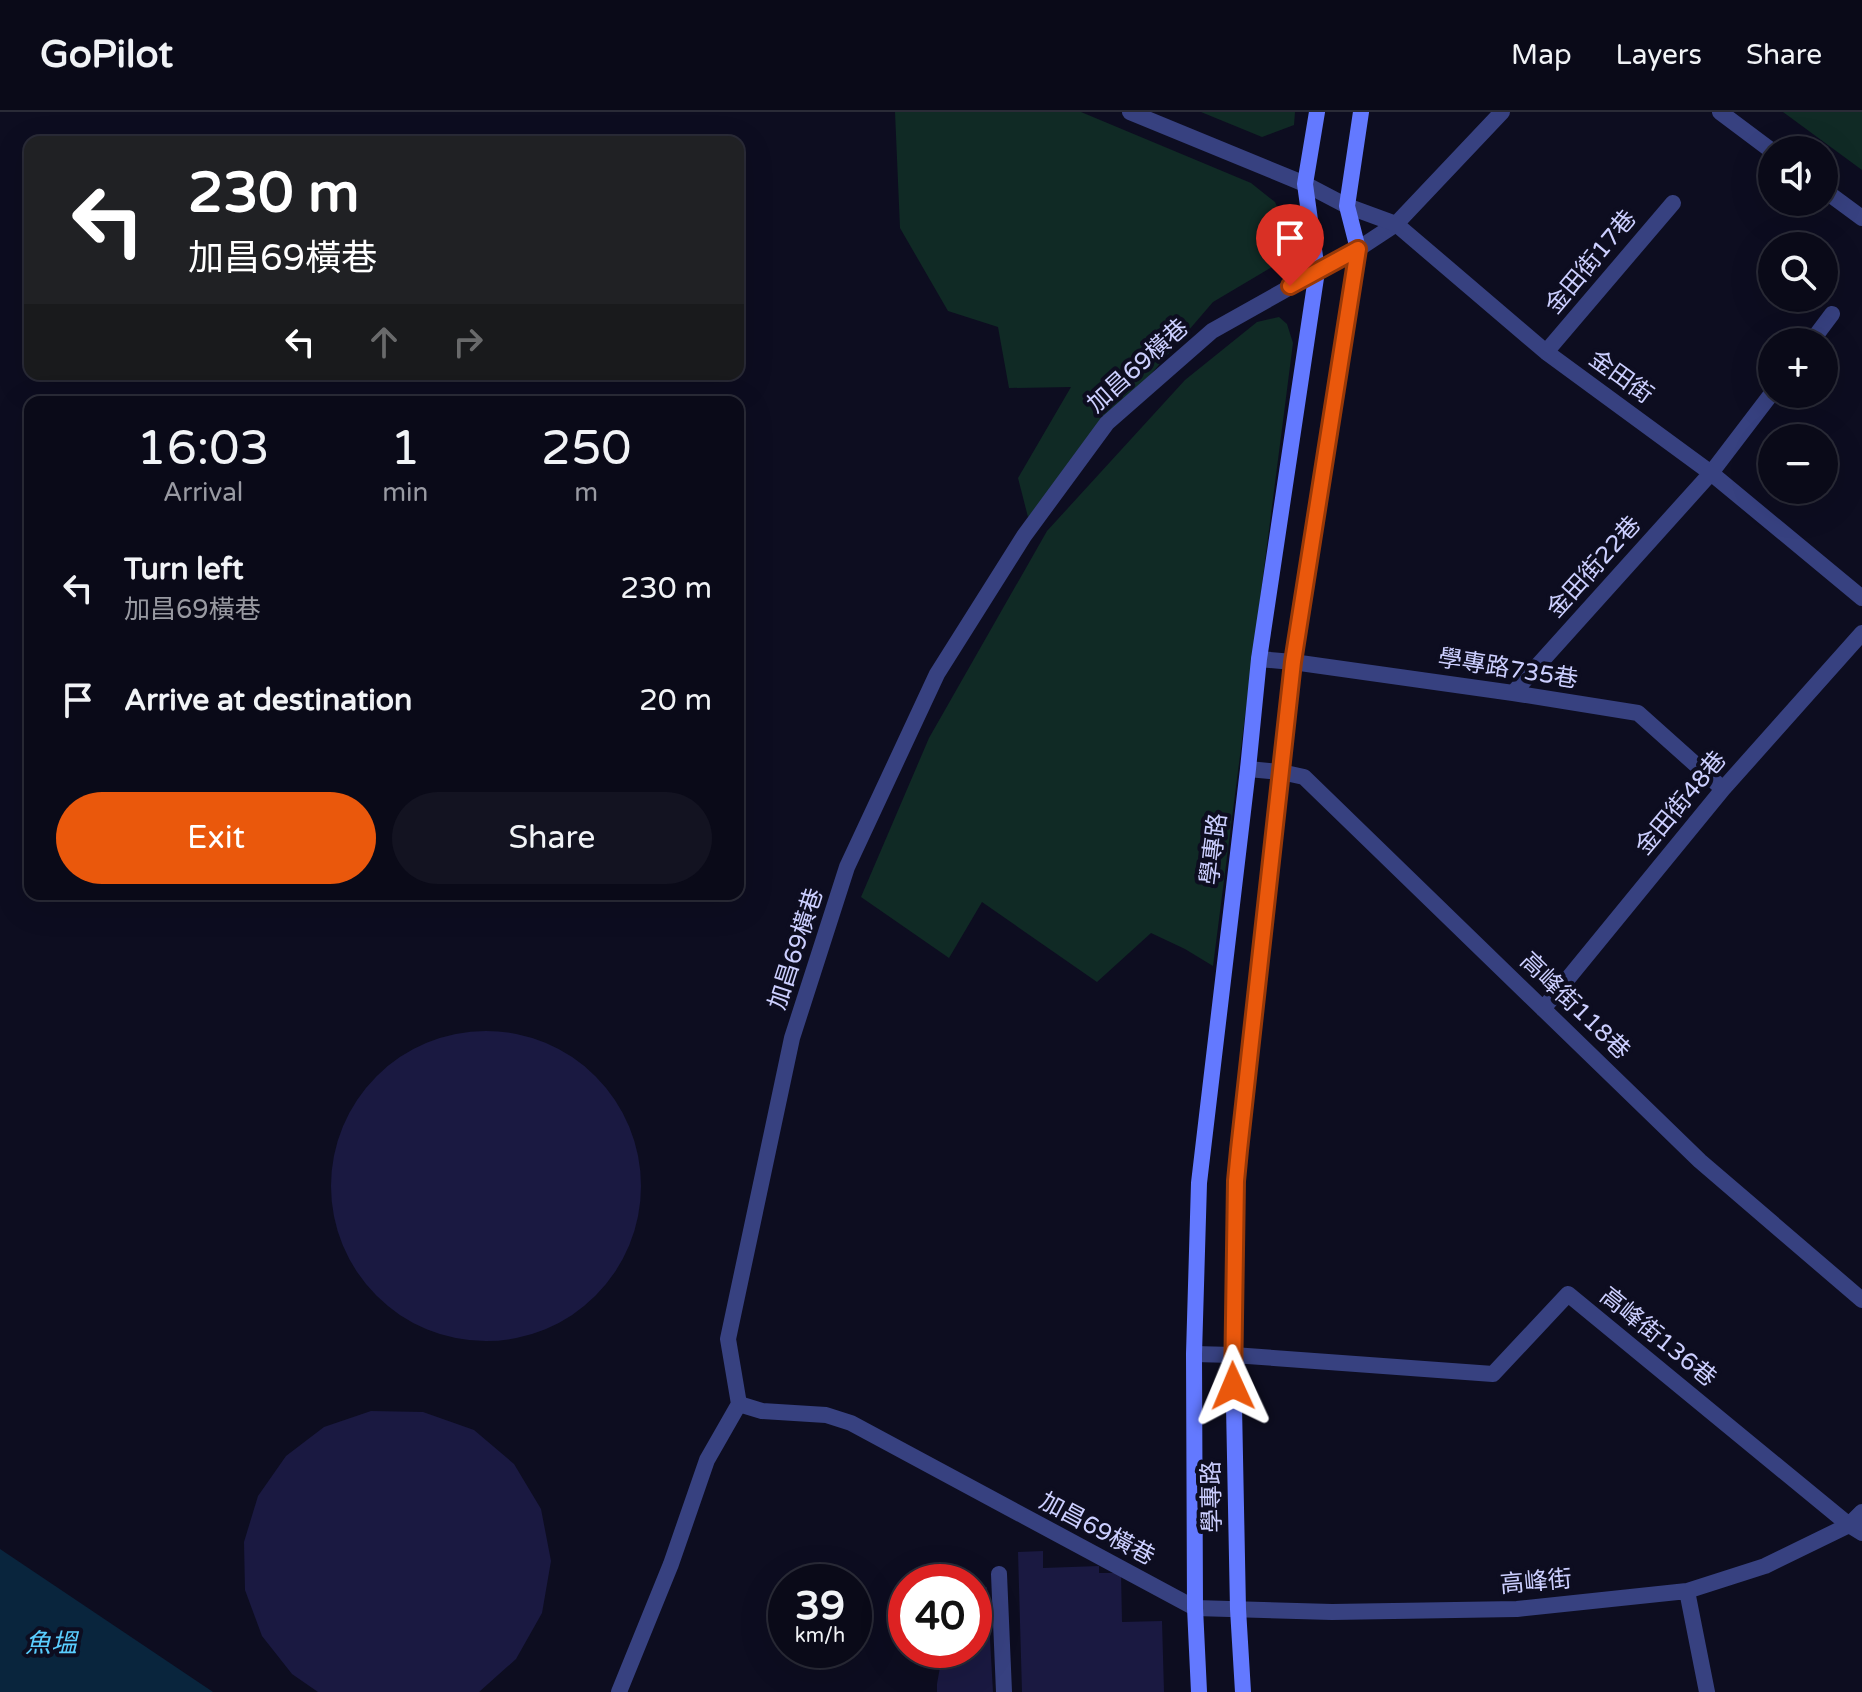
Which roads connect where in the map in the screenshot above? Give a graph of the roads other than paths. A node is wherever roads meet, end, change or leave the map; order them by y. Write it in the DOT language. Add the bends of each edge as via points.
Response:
graph roads {
  1 [pos="1130,112"];
  2 [pos="1317,112"];
  3 [pos="1361,112"];
  4 [pos="1502,112"];
  5 [pos="1720,112"];
  6 [pos="1758,140"];
  7 [pos="1305,184"];
  8 [pos="1838,200"];
  9 [pos="1673,203"];
  10 [pos="1347,206"];
  11 [pos="1862,218"];
  12 [pos="1396,224"];
  13 [pos="1358,249"];
  14 [pos="1317,271"];
  15 [pos="1832,314"];
  16 [pos="1822,328"];
  17 [pos="1546,352"];
  18 [pos="1761,408"];
  19 [pos="1711,473"];
  20 [pos="1862,598"];
  21 [pos="1862,633"];
  22 [pos="1259,659"];
  23 [pos="1293,662"];
  24 [pos="1513,693"];
  25 [pos="1248,769"];
  26 [pos="1281,772"];
  27 [pos="1723,789"];
  28 [pos="1543,1009"];
  29 [pos="1862,1300"];
  30 [pos="1194,1354"];
  31 [pos="1233,1355"];
  32 [pos="739,1404"];
  33 [pos="1862,1512"];
  34 [pos="1856,1529"];
  35 [pos="999,1574"];
  36 [pos="1687,1591"];
  37 [pos="1195,1608"];
  38 [pos="1238,1609"];
  39 [pos="619,1692"];
  40 [pos="1004,1692"];
  41 [pos="1199,1692"];
  42 [pos="1243,1692"];
  43 [pos="1707,1692"];
  1 -- 7 [label="street, 金田街"];
  2 -- 7 [label="street, 學專路"];
  3 -- 10 [label="street, 學專路"];
  4 -- 12 [label="street, 加昌69橫巷"];
  5 -- 6 [label="street"];
  7 -- 10 [label="street, 金田街"];
  7 -- 14 [label="street, 學專路"];
  8 -- 11 [label="street"];
  9 -- 17 [label="street, 金田街17巷"];
  10 -- 12 [label="street, 金田街"];
  10 -- 13 [label="street, 學專路"];
  12 -- 13 [label="street, 加昌69橫巷"];
  12 -- 17 [label="street, 金田街"];
  13 -- 14 [label="street, 加昌69橫巷"];
  13 -- 23 [label="street, 學專路"];
  14 -- 22 [label="street, 學專路"];
  14 -- 32 [label="street, 加昌69橫巷" via="1212,331 1107,423 1024,536 937,674 847,867 792,1038 728,1339"];
  15 -- 16 [label="street"];
  17 -- 19 [label="street, 金田街"];
  18 -- 19 [label="street, 金田街22巷"];
  19 -- 20 [label="street, 金田街"];
  19 -- 24 [label="street, 金田街22巷"];
  21 -- 27 [label="street, 金田街48巷"];
  22 -- 23 [label="street, 學專路735巷"];
  22 -- 25 [label="street, 學專路"];
  23 -- 24 [label="street, 學專路735巷"];
  23 -- 26 [label="street, 學專路"];
  24 -- 27 [label="street, 學專路735巷" via="1638,713"];
  25 -- 26 [label="street, 高峰街118巷"];
  25 -- 30 [label="street, 學專路" via="1199,1183"];
  26 -- 28 [label="street, 高峰街118巷" via="1304,777"];
  26 -- 31 [label="street, 學專路" via="1236,1181"];
  27 -- 28 [label="street, 金田街48巷"];
  28 -- 29 [label="street, 高峰街118巷" via="1700,1161"];
  30 -- 31 [label="street, 高峰街136巷"];
  30 -- 37 [label="street, 學專路"];
  31 -- 34 [label="street, 高峰街136巷" via="1493,1374 1568,1294"];
  31 -- 38 [label="street, 學專路"];
  32 -- 37 [label="street, 加昌69橫巷" via="851,1423"];
  32 -- 39 [label="street" via="707,1460"];
  33 -- 34 [label="street, 高峰街"];
  34 -- 36 [label="street, 高峰街"];
  35 -- 40 [label="street"];
  36 -- 38 [label="street, 高峰街" via="1517,1609"];
  36 -- 43 [label="street"];
  37 -- 38 [label="street, 高峰街"];
  37 -- 41 [label="street, 學專路"];
  38 -- 42 [label="street, 學專路"];
}
